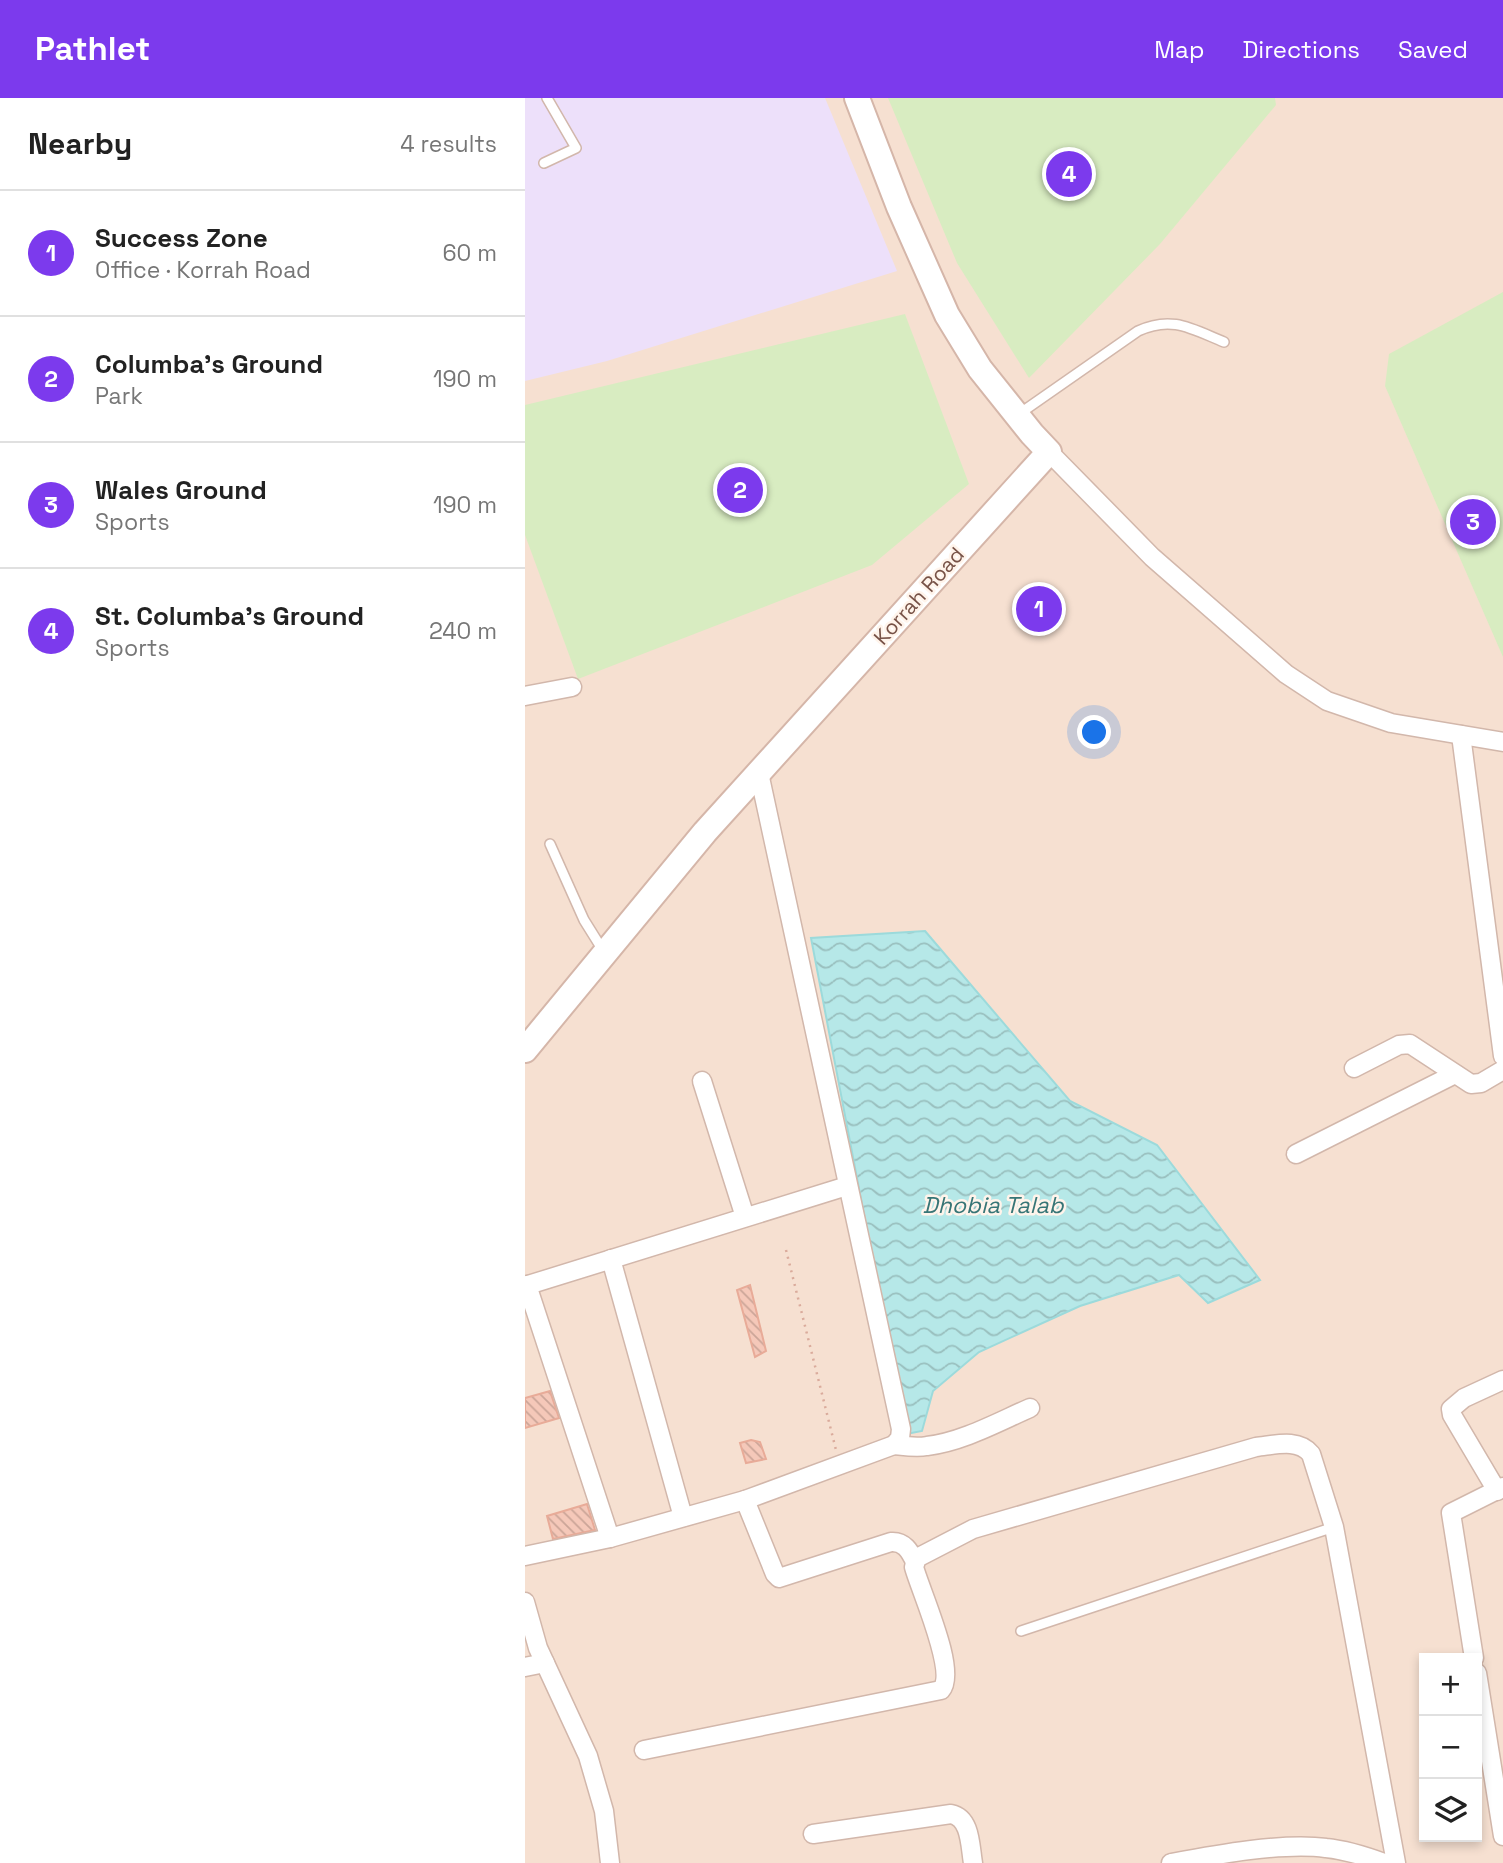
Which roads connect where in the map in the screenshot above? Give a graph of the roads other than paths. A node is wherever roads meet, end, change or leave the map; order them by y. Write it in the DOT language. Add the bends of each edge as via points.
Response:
graph roads {
  1 [pos="547,98"];
  2 [pos="857,98"];
  3 [pos="544,163"];
  4 [pos="1224,342"];
  5 [pos="1017,416"];
  6 [pos="1049,452"];
  7 [pos="572,687"];
  8 [pos="525,695"];
  9 [pos="1461,735"];
  10 [pos="1503,743"];
  11 [pos="759,773"];
  12 [pos="550,844"];
  13 [pos="605,953"];
  14 [pos="525,1050"];
  15 [pos="1503,1056"];
  16 [pos="1354,1068"];
  17 [pos="1503,1070"];
  18 [pos="1455,1074"];
  19 [pos="702,1081"];
  20 [pos="1296,1154"];
  21 [pos="847,1186"];
  22 [pos="745,1217"];
  23 [pos="611,1259"];
  24 [pos="526,1286"];
  25 [pos="1503,1380"];
  26 [pos="1030,1408"];
  27 [pos="894,1445"];
  28 [pos="1500,1489"];
  29 [pos="745,1500"];
  30 [pos="683,1517"];
  31 [pos="1334,1527"];
  32 [pos="610,1538"];
  33 [pos="525,1556"];
  34 [pos="915,1562"];
  35 [pos="525,1602"];
  36 [pos="1021,1632"];
  37 [pos="1473,1653"];
  38 [pos="545,1663"];
  39 [pos="525,1667"];
  40 [pos="1482,1704"];
  41 [pos="644,1750"];
  42 [pos="813,1834"];
  43 [pos="1503,1836"];
  44 [pos="610,1863"];
  45 [pos="973,1863"];
  46 [pos="1171,1863"];
  47 [pos="1384,1863"];
  48 [pos="1396,1863"];
  1 -- 3 [label="lane" via="576,148"];
  2 -- 5 [label="main road" via="947,315 980,369"];
  4 -- 5 [label="lane" via="1172,323 1151,325"];
  5 -- 6 [label="main road"];
  6 -- 9 [label="street" via="1152,557 1286,674 1327,701 1391,723"];
  6 -- 11 [label="main road, Korrah Road"];
  7 -- 8 [label="street"];
  9 -- 10 [label="street"];
  9 -- 15 [label="street"];
  11 -- 13 [label="main road, Korrah Road"];
  11 -- 21 [label="street"];
  12 -- 13 [label="lane" via="584,920"];
  13 -- 14 [label="main road, Korrah Road"];
  16 -- 18 [label="street" via="1410,1044"];
  17 -- 18 [label="street" via="1476,1084"];
  18 -- 20 [label="street"];
  19 -- 22 [label="street"];
  21 -- 22 [label="street"];
  21 -- 27 [label="street" via="901,1429"];
  22 -- 23 [label="street"];
  23 -- 24 [label="street"];
  23 -- 30 [label="street"];
  24 -- 32 [label="street"];
  25 -- 28 [label="street" via="1451,1409"];
  26 -- 27 [label="street" via="938,1444"];
  27 -- 29 [label="street"];
  28 -- 37 [label="street" via="1451,1513"];
  29 -- 30 [label="street"];
  29 -- 34 [label="street" via="779,1578 891,1542 904,1546"];
  30 -- 32 [label="street"];
  31 -- 34 [label="street" via="1311,1454 1306,1447 1288,1444 1256,1447 973,1529"];
  31 -- 36 [label="lane"];
  31 -- 48 [label="street"];
  32 -- 33 [label="street"];
  34 -- 41 [label="street" via="940,1644 943,1688"];
  35 -- 38 [label="street"];
  38 -- 39 [label="street"];
  38 -- 44 [label="street" via="588,1756 604,1811"];
  40 -- 43 [label="street"];
  42 -- 45 [label="street" via="957,1815 965,1824"];
  46 -- 47 [label="street" via="1284,1848 1325,1848"];
}
